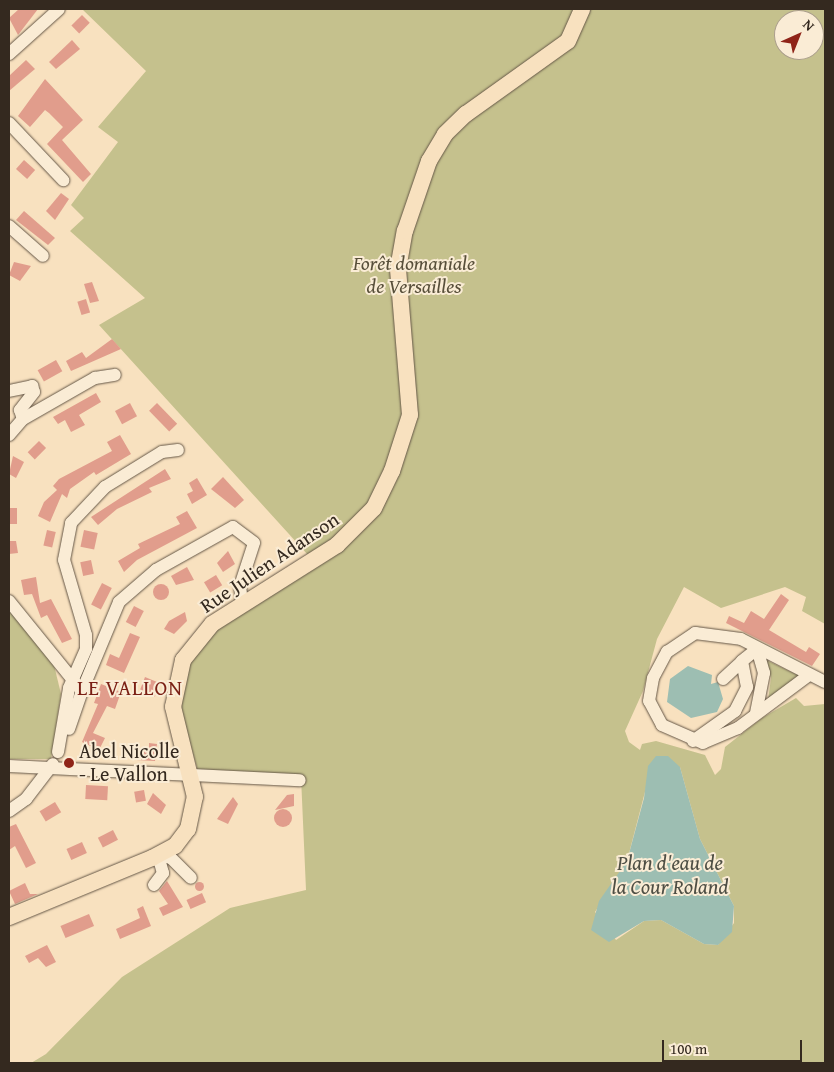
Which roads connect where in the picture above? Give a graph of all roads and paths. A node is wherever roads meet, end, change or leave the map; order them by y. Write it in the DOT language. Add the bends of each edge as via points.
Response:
graph roads {
  1 [pos="59,9"];
  2 [pos="582,9"];
  3 [pos="12,46"];
  4 [pos="9,123"];
  5 [pos="63,180"];
  6 [pos="9,226"];
  7 [pos="43,256"];
  8 [pos="115,375"];
  9 [pos="9,391"];
  10 [pos="23,419"];
  11 [pos="9,435"];
  12 [pos="178,450"];
  13 [pos="9,601"];
  14 [pos="242,603"];
  15 [pos="754,646"];
  16 [pos="742,661"];
  17 [pos="809,675"];
  18 [pos="723,679"];
  19 [pos="825,682"];
  20 [pos="78,686"];
  21 [pos="756,713"];
  22 [pos="693,741"];
  23 [pos="9,766"];
  24 [pos="51,769"];
  25 [pos="190,777"];
  26 [pos="300,780"];
  27 [pos="9,811"];
  28 [pos="158,855"];
  29 [pos="190,878"];
  30 [pos="154,885"];
  31 [pos="9,917"];
  1 -- 3 [label="street"];
  2 -- 14 [label="main road, Rue Julien Adanson" via="568,41 466,114 445,134 429,161 399,264 410,415 380,498 361,524 337,545"];
  4 -- 5 [label="street"];
  6 -- 7 [label="street"];
  8 -- 10 [label="street" via="95,378"];
  9 -- 10 [label="street" via="32,386 34,392 20,410"];
  10 -- 11 [label="street"];
  12 -- 20 [label="street" via="162,452 105,486 71,523 64,560 86,635"];
  13 -- 20 [label="street"];
  14 -- 20 [label="street" via="240,586 254,543 233,527 156,570 119,602"];
  14 -- 25 [label="main road, Rue Julien Adanson" via="194,642 176,680 173,717"];
  15 -- 16 [label="street"];
  15 -- 17 [label="street"];
  15 -- 21 [label="street" via="764,673"];
  15 -- 22 [label="street" via="721,634 695,633 676,643 662,660 649,691 652,710 662,725"];
  16 -- 18 [label="street"];
  16 -- 22 [label="street" via="747,682 738,706"];
  17 -- 19 [label="street"];
  17 -- 21 [label="street"];
  20 -- 24 [label="street"];
  21 -- 22 [label="street" via="716,740"];
  23 -- 24 [label="street"];
  24 -- 25 [label="street"];
  24 -- 27 [label="street" via="26,799"];
  25 -- 26 [label="street"];
  25 -- 28 [label="main road, Rue Julien Adanson" via="195,796 188,829 175,846"];
  28 -- 29 [label="street" via="171,858"];
  28 -- 30 [label="street" via="163,873"];
  28 -- 31 [label="main road, Rue Julien Adanson"];
}
